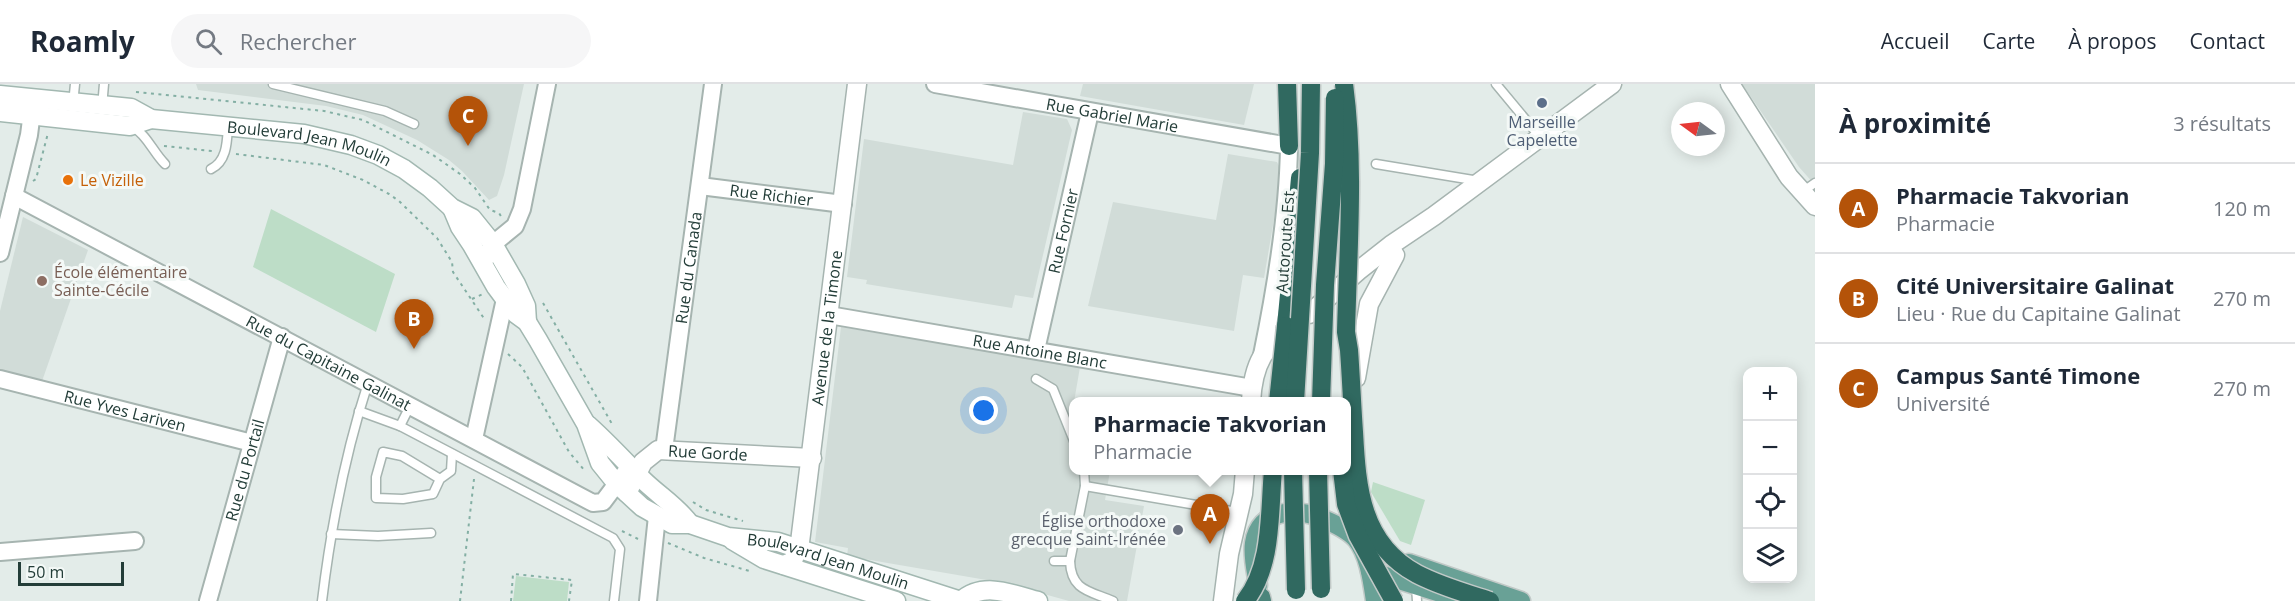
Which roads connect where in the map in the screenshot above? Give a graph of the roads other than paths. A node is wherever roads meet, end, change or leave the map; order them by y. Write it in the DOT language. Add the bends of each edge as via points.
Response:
graph roads {
  1 [pos="104,84"];
  2 [pos="273,84"];
  3 [pos="547,84"];
  4 [pos="713,84"];
  5 [pos="857,84"];
  6 [pos="935,84"];
  7 [pos="1287,84"];
  8 [pos="1310,84"];
  9 [pos="1335,84"];
  10 [pos="1344,84"];
  11 [pos="1496,84"];
  12 [pos="1612,84"];
  13 [pos="1730,84"];
  14 [pos="74,92"];
  15 [pos="0,95"];
  16 [pos="34,97"];
  17 [pos="1090,111"];
  18 [pos="0,112"];
  19 [pos="101,113"];
  20 [pos="31,116"];
  21 [pos="151,119"];
  22 [pos="71,120"];
  23 [pos="414,124"];
  24 [pos="130,126"];
  25 [pos="228,126"];
  26 [pos="1540,137"];
  27 [pos="1289,146"];
  28 [pos="165,164"];
  29 [pos="1376,164"];
  30 [pos="211,169"];
  31 [pos="1480,181"];
  32 [pos="700,186"];
  33 [pos="1808,188"];
  34 [pos="14,196"];
  35 [pos="843,204"];
  36 [pos="1815,206"];
  37 [pos="452,208"];
  38 [pos="1434,216"];
  39 [pos="493,244"];
  40 [pos="0,253"];
  41 [pos="1395,255"];
  42 [pos="483,264"];
  43 [pos="1360,276"];
  44 [pos="505,299"];
  45 [pos="1369,304"];
  46 [pos="829,315"];
  47 [pos="527,322"];
  48 [pos="1346,332"];
  49 [pos="282,337"];
  50 [pos="1036,350"];
  51 [pos="1262,355"];
  52 [pos="0,379"];
  53 [pos="1036,379"];
  54 [pos="368,382"];
  55 [pos="1251,395"];
  56 [pos="1279,397"];
  57 [pos="1295,397"];
  58 [pos="1321,397"];
  59 [pos="1343,397"];
  60 [pos="410,406"];
  61 [pos="359,411"];
  62 [pos="586,424"];
  63 [pos="400,426"];
  64 [pos="1069,429"];
  65 [pos="474,440"];
  66 [pos="252,443"];
  67 [pos="664,450"];
  68 [pos="452,454"];
  69 [pos="812,458"];
  70 [pos="634,469"];
  71 [pos="1084,475"];
  72 [pos="1245,475"];
  73 [pos="1273,475"];
  74 [pos="1293,475"];
  75 [pos="1318,475"];
  76 [pos="1342,475"];
  77 [pos="440,479"];
  78 [pos="1084,486"];
  79 [pos="622,489"];
  80 [pos="1237,512"];
  81 [pos="657,516"];
  82 [pos="690,524"];
  83 [pos="431,533"];
  84 [pos="331,534"];
  85 [pos="728,537"];
  86 [pos="1356,540"];
  87 [pos="135,541"];
  88 [pos="799,549"];
  89 [pos="0,552"];
  90 [pos="1054,561"];
  91 [pos="1070,561"];
  92 [pos="784,565"];
  93 [pos="1369,570"];
  94 [pos="1417,593"];
  95 [pos="1321,595"];
  96 [pos="1297,596"];
  97 [pos="1257,600"];
  98 [pos="208,601"];
  99 [pos="322,601"];
  100 [pos="614,601"];
  101 [pos="648,601"];
  102 [pos="896,601"];
  103 [pos="961,601"];
  104 [pos="1038,601"];
  105 [pos="1113,601"];
  106 [pos="1223,601"];
  107 [pos="1375,601"];
  108 [pos="1394,601"];
  109 [pos="1466,601"];
  110 [pos="1490,601"];
  111 [pos="1521,601"];
  1 -- 19 [label="lane"];
  2 -- 23 [label="lane" via="385,111"];
  3 -- 39 [label="street" via="522,209 515,226"];
  4 -- 32 [label="street, Rue du Canada"];
  5 -- 35 [label="street, Avenue de la Timone"];
  6 -- 17 [label="street, Rue Gabriel Marie"];
  7 -- 27 [label="highway"];
  8 -- 56 [label="highway, bridge"];
  8 -- 57 [label="highway, Autoroute Est, bridge" via="1310,153"];
  9 -- 58 [label="highway, bridge"];
  10 -- 48 [label="highway, bridge" via="1349,192"];
  11 -- 26 [label="lane"];
  12 -- 26 [label="street"];
  13 -- 33 [label="street" via="1776,158"];
  14 -- 16 [label="street, Boulevard Jean Moulin"];
  14 -- 19 [label="street, Boulevard Jean Moulin"];
  14 -- 22 [label="lane"];
  15 -- 16 [label="street, Boulevard Jean Moulin"];
  16 -- 20 [label="street"];
  17 -- 27 [label="street, Rue Gabriel Marie"];
  17 -- 50 [label="street, Rue Fornier"];
  18 -- 20 [label="street, Boulevard Jean Moulin"];
  19 -- 21 [label="street, Boulevard Jean Moulin" via="131,108"];
  19 -- 22 [label="street, Boulevard Jean Moulin"];
  19 -- 24 [label="street, Boulevard Jean Moulin"];
  20 -- 22 [label="street, Boulevard Jean Moulin"];
  20 -- 34 [label="street"];
  21 -- 24 [label="street, Boulevard Jean Moulin"];
  21 -- 25 [label="street, Boulevard Jean Moulin"];
  24 -- 28 [label="lane" via="141,132"];
  25 -- 30 [label="lane" via="226,153 218,166"];
  25 -- 37 [label="street, Boulevard Jean Moulin" via="304,134 351,145 404,169"];
  26 -- 31 [label="street"];
  27 -- 51 [label="street" via="1284,212"];
  29 -- 31 [label="lane"];
  31 -- 38 [label="street"];
  32 -- 35 [label="street, Rue Richier"];
  32 -- 67 [label="street, Rue du Canada"];
  33 -- 36 [label="street"];
  34 -- 40 [label="street"];
  34 -- 49 [label="street, Rue du Capitaine Galinat"];
  35 -- 46 [label="street, Avenue de la Timone"];
  37 -- 39 [label="street, Boulevard Jean Moulin" via="472,218"];
  37 -- 42 [label="street, Boulevard Jean Moulin"];
  38 -- 41 [label="street"];
  38 -- 43 [label="street" via="1391,244"];
  39 -- 42 [label="street"];
  39 -- 47 [label="street, Boulevard Jean Moulin" via="526,306"];
  41 -- 43 [label="street"];
  41 -- 45 [label="street"];
  42 -- 44 [label="street, Boulevard Jean Moulin"];
  43 -- 45 [label="street"];
  43 -- 51 [label="street" via="1275,338"];
  44 -- 47 [label="street, Boulevard Jean Moulin"];
  44 -- 65 [label="street"];
  45 -- 86 [label="street" via="1356,367 1352,476 1361,532"];
  46 -- 50 [label="street, Rue Antoine Blanc"];
  46 -- 69 [label="street, Avenue de la Timone"];
  47 -- 62 [label="street, Boulevard Jean Moulin"];
  48 -- 59 [label="highway, bridge"];
  48 -- 110 [label="highway, bridge" via="1357,482 1373,532 1396,560 1417,574"];
  49 -- 54 [label="street, Rue du Capitaine Galinat"];
  49 -- 66 [label="street, Rue du Portail"];
  50 -- 55 [label="street, Rue Antoine Blanc"];
  51 -- 55 [label="street"];
  52 -- 66 [label="street, Rue Yves Lariven"];
  53 -- 64 [label="lane" via="1053,389"];
  54 -- 60 [label="street, Rue du Capitaine Galinat"];
  54 -- 61 [label="lane"];
  60 -- 63 [label="lane"];
  60 -- 65 [label="street, Rue du Capitaine Galinat"];
  61 -- 63 [label="lane"];
  61 -- 84 [label="lane"];
  62 -- 70 [label="street, Boulevard Jean Moulin"];
  62 -- 79 [label="street, Boulevard Jean Moulin" via="600,463"];
  63 -- 68 [label="lane"];
  65 -- 79 [label="street, Rue du Capitaine Galinat" via="593,503 603,502"];
  66 -- 98 [label="street, Rue du Portail"];
  67 -- 69 [label="street, Rue Gorde"];
  67 -- 70 [label="street, Rue Gorde" via="652,453"];
  68 -- 77 [label="lane" via="451,471"];
  68 -- 100 [label="lane" via="613,538 620,549"];
  69 -- 88 [label="street, Avenue de la Timone"];
  70 -- 79 [label="street, Rue Gorde"];
  70 -- 82 [label="street, Boulevard Jean Moulin"];
  71 -- 78 [label="lane"];
  72 -- 80 [label="street"];
  73 -- 97 [label="highway, bridge" via="1268,539"];
  74 -- 96 [label="highway, bridge"];
  75 -- 95 [label="highway, bridge"];
  76 -- 108 [label="highway, bridge" via="1346,504 1358,536"];
  77 -- 77 [label="lane" via="402,456 383,452 376,477 376,498 433,494"];
  78 -- 80 [label="lane"];
  78 -- 91 [label="lane"];
  79 -- 81 [label="street, Boulevard Jean Moulin"];
  80 -- 106 [label="street"];
  81 -- 82 [label="street, Boulevard Jean Moulin" via="672,524"];
  81 -- 101 [label="street"];
  82 -- 85 [label="street, Boulevard Jean Moulin"];
  83 -- 84 [label="lane"];
  84 -- 99 [label="lane"];
  85 -- 88 [label="street, Boulevard Jean Moulin" via="778,542"];
  85 -- 92 [label="street, Boulevard Jean Moulin" via="764,559"];
  86 -- 93 [label="main road"];
  86 -- 97 [label="main road" via="1346,530 1311,514 1290,511 1275,515 1259,529 1254,541"];
  86 -- 111 [label="main road" via="1383,554"];
  87 -- 89 [label="street"];
  88 -- 92 [label="street" via="793,561"];
  88 -- 103 [label="street, Boulevard Jean Moulin"];
  90 -- 91 [label="lane"];
  91 -- 105 [label="lane" via="1070,574 1076,585"];
  92 -- 102 [label="street, Boulevard Jean Moulin"];
  93 -- 94 [label="main road"];
  93 -- 107 [label="main road"];
  94 -- 109 [label="main road"];
  103 -- 104 [label="street" via="982,589"];
}
